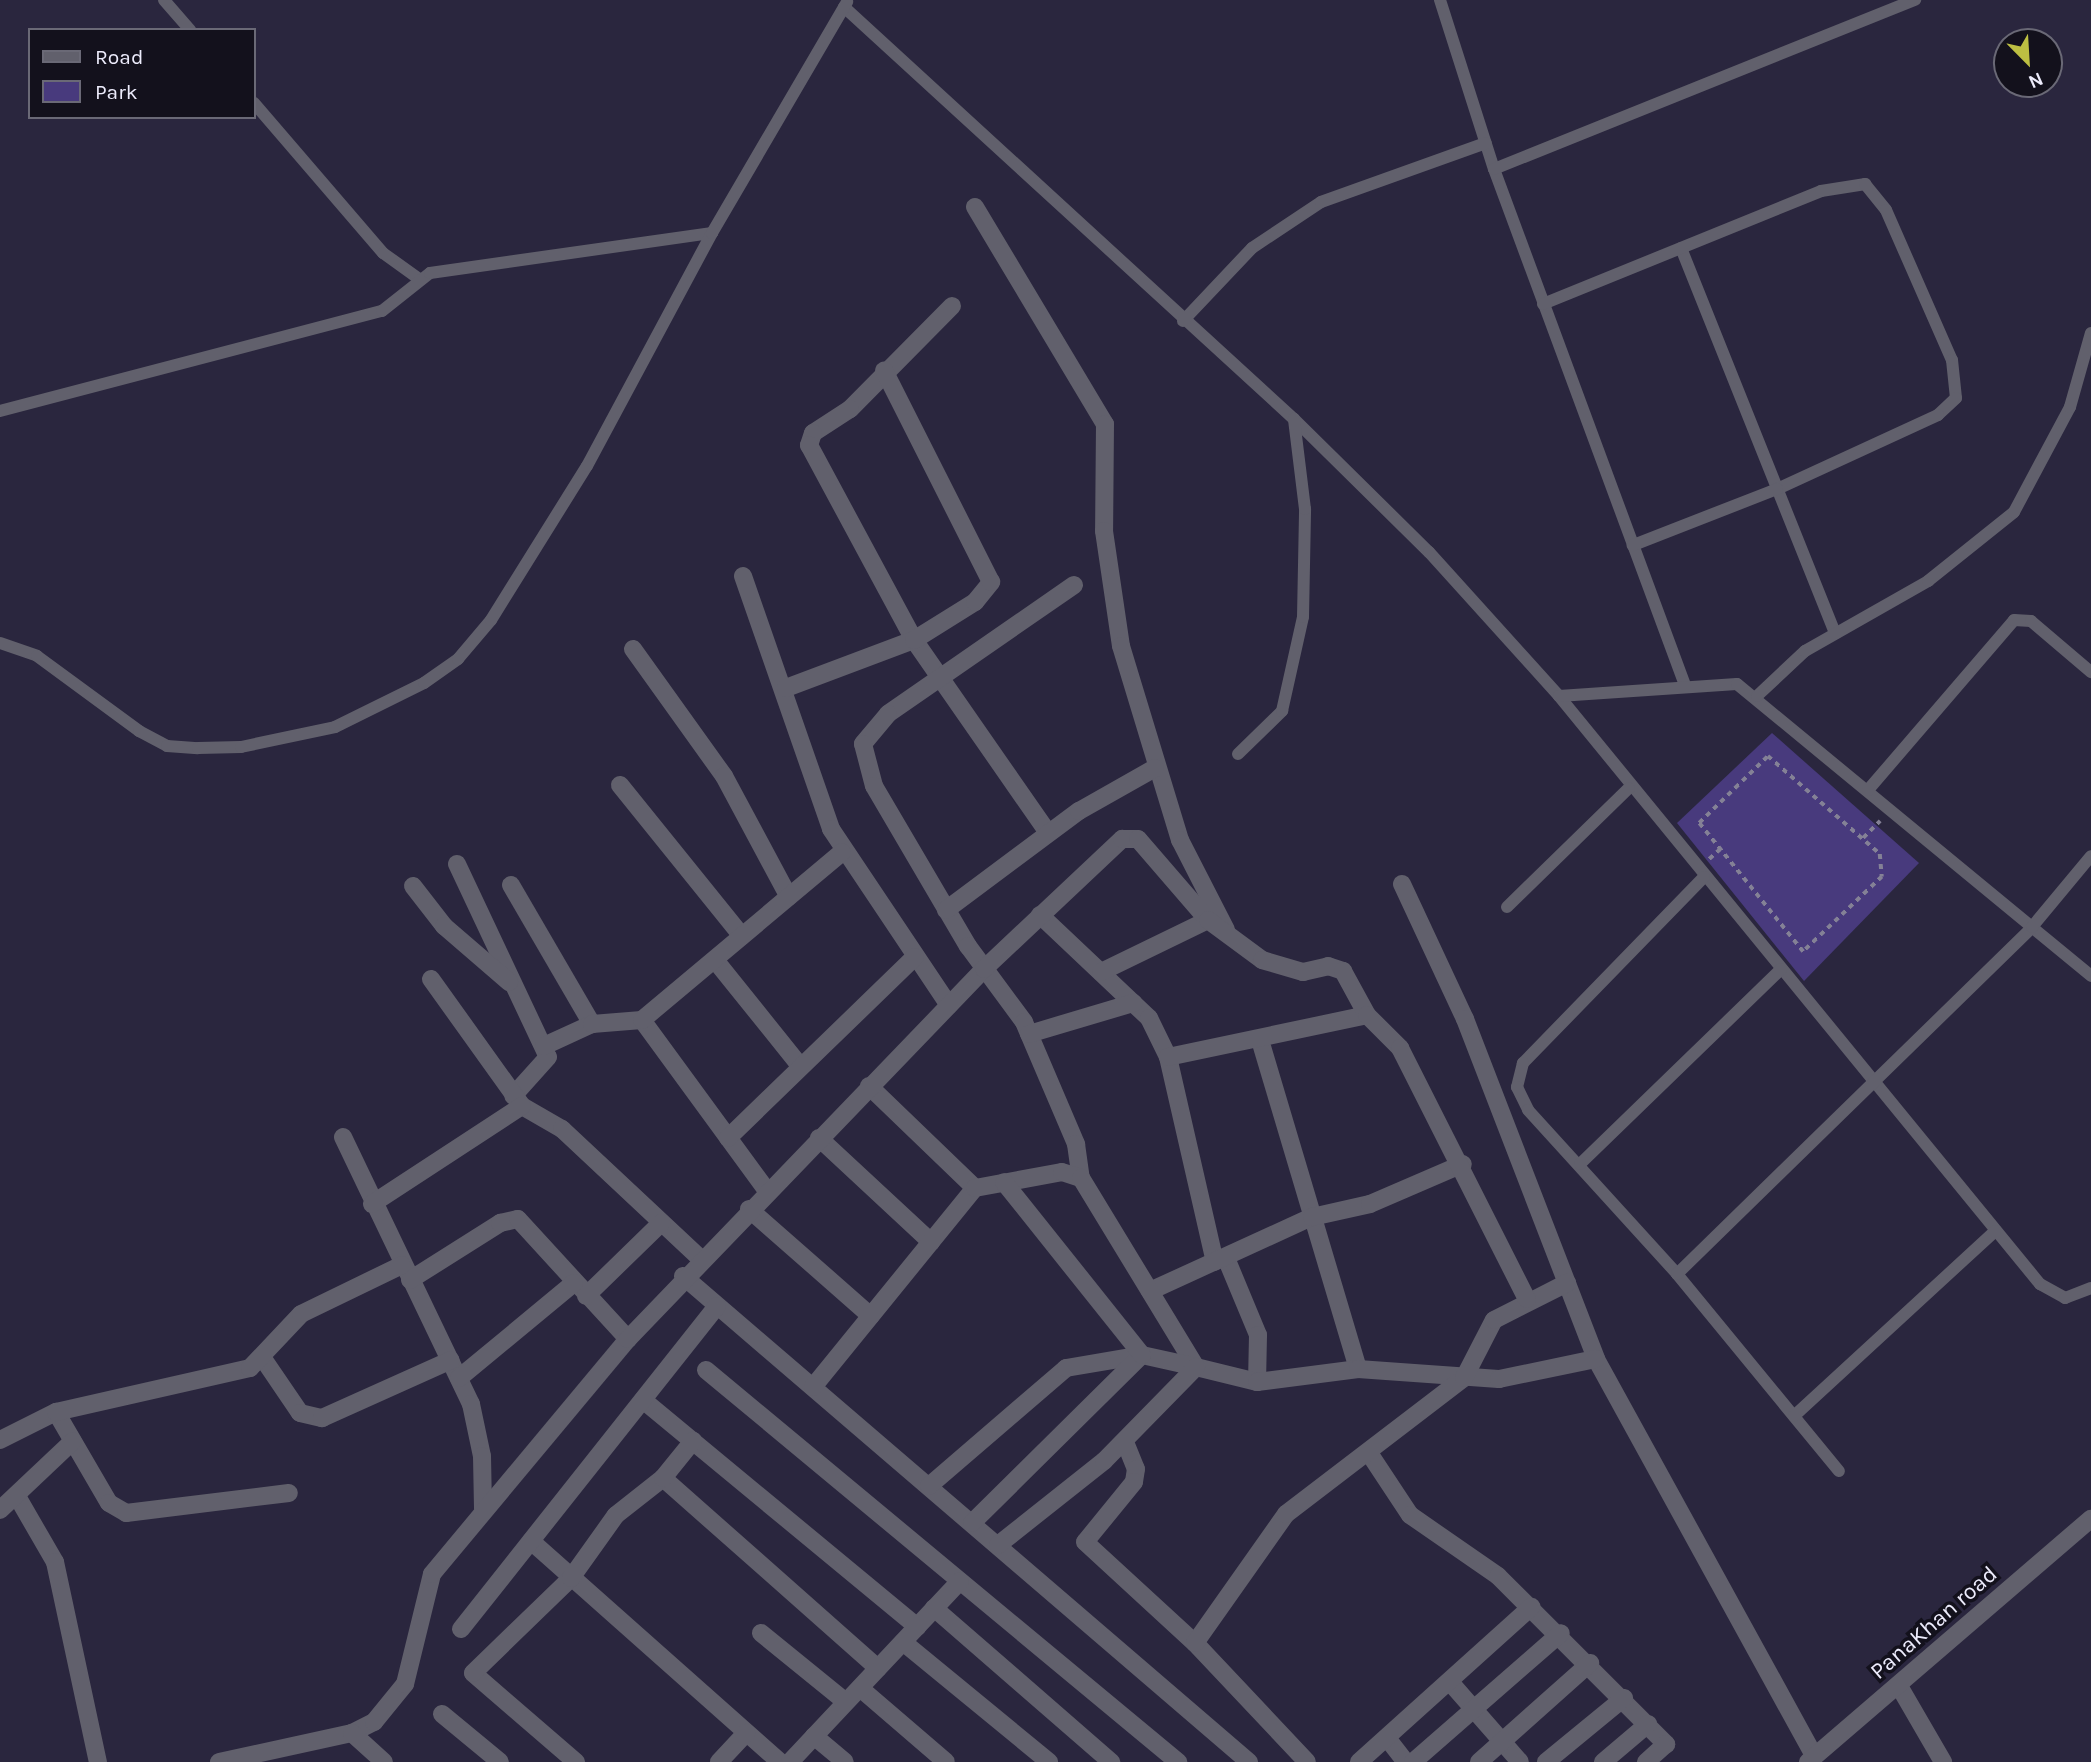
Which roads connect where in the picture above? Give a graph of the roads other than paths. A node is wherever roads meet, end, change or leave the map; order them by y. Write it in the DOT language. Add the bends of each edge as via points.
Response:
graph roads {
  1 [pos="164,0"];
  2 [pos="1440,0"];
  3 [pos="1876,0"];
  4 [pos="1915,0"];
  5 [pos="846,4"];
  6 [pos="1882,13"];
  7 [pos="188,28"];
  8 [pos="256,105"];
  9 [pos="1486,143"];
  10 [pos="1494,169"];
  11 [pos="975,207"];
  12 [pos="712,233"];
  13 [pos="1681,248"];
  14 [pos="419,279"];
  15 [pos="1543,304"];
  16 [pos="952,306"];
  17 [pos="1183,321"];
  18 [pos="2091,333"];
  19 [pos="884,370"];
  20 [pos="0,411"];
  21 [pos="1294,419"];
  22 [pos="1777,489"];
  23 [pos="1633,545"];
  24 [pos="743,576"];
  25 [pos="1074,585"];
  26 [pos="1835,632"];
  27 [pos="914,640"];
  28 [pos="0,643"];
  29 [pos="633,649"];
  30 [pos="2091,671"];
  31 [pos="940,676"];
  32 [pos="1685,685"];
  33 [pos="786,688"];
  34 [pos="1559,696"];
  35 [pos="1757,696"];
  36 [pos="1238,754"];
  37 [pos="1155,768"];
  38 [pos="620,785"];
  39 [pos="1629,789"];
  40 [pos="1868,790"];
  41 [pos="1048,833"];
  42 [pos="842,852"];
  43 [pos="2091,856"];
  44 [pos="457,864"];
  45 [pos="1704,877"];
  46 [pos="1402,884"];
  47 [pos="511,885"];
  48 [pos="413,886"];
  49 [pos="789,897"];
  50 [pos="1507,907"];
  51 [pos="946,909"];
  52 [pos="1040,915"];
  53 [pos="1208,920"];
  54 [pos="2032,927"];
  55 [pos="743,936"];
  56 [pos="1231,940"];
  57 [pos="915,957"];
  58 [pos="715,960"];
  59 [pos="984,969"];
  60 [pos="1781,969"];
  61 [pos="1101,972"];
  62 [pos="2091,976"];
  63 [pos="431,979"];
  64 [pos="517,989"];
  65 [pos="1133,1003"];
  66 [pos="949,1005"];
  67 [pos="1367,1015"];
  68 [pos="642,1020"];
  69 [pos="592,1024"];
  70 [pos="1030,1034"];
  71 [pos="1260,1040"];
  72 [pos="544,1046"];
  73 [pos="1168,1057"];
  74 [pos="802,1067"];
  75 [pos="1875,1082"];
  76 [pos="869,1086"];
  77 [pos="517,1101"];
  78 [pos="343,1137"];
  79 [pos="728,1138"];
  80 [pos="819,1138"];
  81 [pos="1463,1164"];
  82 [pos="1580,1164"];
  83 [pos="1081,1178"];
  84 [pos="1004,1182"];
  85 [pos="975,1188"];
  86 [pos="767,1191"];
  87 [pos="372,1204"];
  88 [pos="749,1209"];
  89 [pos="1312,1217"];
  90 [pos="661,1223"];
  91 [pos="1995,1231"];
  92 [pos="931,1242"];
  93 [pos="701,1259"];
  94 [pos="1221,1260"];
  95 [pos="406,1273"];
  96 [pos="1677,1274"];
  97 [pos="683,1276"];
  98 [pos="1567,1283"];
  99 [pos="2091,1288"];
  100 [pos="580,1290"];
  101 [pos="1150,1291"];
  102 [pos="1527,1299"];
  103 [pos="717,1306"];
  104 [pos="871,1316"];
  105 [pos="628,1339"];
  106 [pos="1142,1355"];
  107 [pos="1596,1359"];
  108 [pos="264,1360"];
  109 [pos="452,1360"];
  110 [pos="1196,1367"];
  111 [pos="1358,1369"];
  112 [pos="706,1370"];
  113 [pos="459,1378"];
  114 [pos="1464,1378"];
  115 [pos="1257,1382"];
  116 [pos="813,1387"];
  117 [pos="643,1400"];
  118 [pos="56,1412"];
  119 [pos="1794,1416"];
  120 [pos="0,1440"];
  121 [pos="73,1441"];
  122 [pos="692,1441"];
  123 [pos="1125,1442"];
  124 [pos="1369,1453"];
  125 [pos="1839,1471"];
  126 [pos="663,1478"];
  127 [pos="929,1486"];
  128 [pos="289,1493"];
  129 [pos="18,1498"];
  130 [pos="483,1509"];
  131 [pos="0,1510"];
  132 [pos="2091,1519"];
  133 [pos="972,1523"];
  134 [pos="531,1541"];
  135 [pos="998,1545"];
  136 [pos="571,1578"];
  137 [pos="960,1581"];
  138 [pos="1531,1607"];
  139 [pos="934,1608"];
  140 [pos="917,1627"];
  141 [pos="461,1629"];
  142 [pos="761,1633"];
  143 [pos="1561,1633"];
  144 [pos="903,1642"];
  145 [pos="1195,1643"];
  146 [pos="1590,1663"];
  147 [pos="878,1668"];
  148 [pos="1450,1682"];
  149 [pos="1899,1686"];
  150 [pos="860,1688"];
  151 [pos="1624,1698"];
  152 [pos="846,1702"];
  153 [pos="1474,1710"];
  154 [pos="442,1714"];
  155 [pos="1648,1724"];
  156 [pos="352,1733"];
  157 [pos="746,1733"];
  158 [pos="814,1736"];
  159 [pos="1387,1738"];
  160 [pos="1502,1742"];
  161 [pos="1621,1747"];
  162 [pos="1811,1759"];
  163 [pos="98,1762"];
  164 [pos="219,1762"];
  165 [pos="384,1762"];
  166 [pos="499,1762"];
  167 [pos="576,1762"];
  168 [pos="719,1762"];
  169 [pos="780,1762"];
  170 [pos="790,1762"];
  171 [pos="845,1762"];
  172 [pos="946,1762"];
  173 [pos="1049,1762"];
  174 [pos="1111,1762"];
  175 [pos="1178,1762"];
  176 [pos="1249,1762"];
  177 [pos="1307,1762"];
  178 [pos="1359,1762"];
  179 [pos="1406,1762"];
  180 [pos="1413,1762"];
  181 [pos="1479,1762"];
  182 [pos="1520,1762"];
  183 [pos="1546,1762"];
  184 [pos="1604,1762"];
  185 [pos="1637,1762"];
  186 [pos="1646,1762"];
  187 [pos="1943,1762"];
  1 -- 7 [label="lane"];
  2 -- 9 [label="lane"];
  3 -- 6 [label="lane"];
  4 -- 6 [label="lane"];
  5 -- 12 [label="lane"];
  5 -- 17 [label="lane"];
  6 -- 10 [label="lane"];
  8 -- 14 [label="lane" via="383,253"];
  9 -- 10 [label="lane"];
  9 -- 17 [label="lane" via="1358,186 1290,220 1252,248"];
  10 -- 15 [label="lane"];
  11 -- 37 [label="street" via="1105,424 1108,575"];
  12 -- 14 [label="lane"];
  12 -- 28 [label="lane" via="587,466 491,620 458,659 424,683 335,727 292,738 241,747 167,746 37,656"];
  13 -- 15 [label="lane"];
  13 -- 22 [label="lane"];
  13 -- 22 [label="lane" via="1821,191 1865,184 1886,210 1952,360 1956,398 1938,415"];
  14 -- 20 [label="lane" via="403,300 382,312"];
  15 -- 23 [label="lane"];
  16 -- 19 [label="street"];
  17 -- 21 [label="lane"];
  18 -- 26 [label="lane" via="2070,407 2014,512 1928,581"];
  19 -- 27 [label="street" via="850,409 813,433 809,445"];
  19 -- 27 [label="street" via="990,571 982,597"];
  21 -- 34 [label="lane" via="1429,552"];
  21 -- 36 [label="lane" via="1305,509 1303,617 1282,711"];
  22 -- 23 [label="lane"];
  22 -- 26 [label="lane"];
  23 -- 32 [label="lane"];
  24 -- 33 [label="street"];
  25 -- 31 [label="street"];
  26 -- 35 [label="lane" via="1781,669"];
  27 -- 31 [label="street"];
  27 -- 33 [label="street"];
  29 -- 49 [label="street" via="724,776"];
  30 -- 40 [label="lane" via="2031,621 2014,620"];
  31 -- 41 [label="street"];
  31 -- 51 [label="street" via="870,730 863,744 874,786"];
  32 -- 34 [label="lane"];
  32 -- 35 [label="lane" via="1737,684"];
  33 -- 42 [label="street"];
  34 -- 39 [label="lane"];
  35 -- 40 [label="lane"];
  37 -- 41 [label="street"];
  37 -- 56 [label="street" via="1180,840"];
  38 -- 55 [label="street"];
  39 -- 45 [label="lane"];
  39 -- 50 [label="lane"];
  40 -- 54 [label="lane"];
  41 -- 51 [label="street"];
  42 -- 49 [label="street"];
  42 -- 57 [label="street"];
  43 -- 54 [label="lane"];
  44 -- 64 [label="street"];
  45 -- 60 [label="lane"];
  45 -- 82 [label="lane" via="1516,1078 1528,1110"];
  46 -- 98 [label="street" via="1465,1019"];
  47 -- 69 [label="street"];
  48 -- 64 [label="street" via="444,926"];
  49 -- 55 [label="street"];
  51 -- 59 [label="street"];
  52 -- 53 [label="street" via="1130,836"];
  52 -- 59 [label="street"];
  52 -- 61 [label="street"];
  53 -- 56 [label="street"];
  53 -- 61 [label="street"];
  54 -- 62 [label="lane"];
  54 -- 75 [label="lane"];
  55 -- 58 [label="street"];
  56 -- 67 [label="street" via="1283,968 1337,966"];
  57 -- 66 [label="street"];
  57 -- 74 [label="street"];
  58 -- 68 [label="street"];
  58 -- 74 [label="street"];
  59 -- 66 [label="street"];
  59 -- 70 [label="street"];
  60 -- 75 [label="lane"];
  60 -- 82 [label="lane"];
  61 -- 65 [label="street"];
  63 -- 77 [label="street"];
  64 -- 72 [label="street"];
  65 -- 70 [label="street"];
  65 -- 73 [label="street" via="1149,1018"];
  66 -- 76 [label="street"];
  67 -- 71 [label="street"];
  67 -- 81 [label="street" via="1400,1048"];
  68 -- 69 [label="street"];
  68 -- 79 [label="street"];
  69 -- 72 [label="street"];
  70 -- 83 [label="street" via="1076,1144"];
  71 -- 73 [label="street"];
  71 -- 89 [label="street"];
  72 -- 77 [label="street" via="546,1065"];
  73 -- 94 [label="street"];
  74 -- 79 [label="street"];
  75 -- 91 [label="lane"];
  75 -- 96 [label="lane"];
  76 -- 80 [label="street"];
  76 -- 85 [label="street"];
  77 -- 87 [label="street"];
  77 -- 90 [label="street" via="562,1129"];
  78 -- 87 [label="street"];
  79 -- 86 [label="street"];
  80 -- 86 [label="street"];
  80 -- 92 [label="street"];
  81 -- 89 [label="street" via="1370,1204"];
  81 -- 102 [label="street" via="1485,1224"];
  82 -- 96 [label="lane"];
  83 -- 84 [label="street" via="1062,1172"];
  83 -- 101 [label="street"];
  84 -- 85 [label="street"];
  84 -- 106 [label="street"];
  85 -- 92 [label="street"];
  86 -- 88 [label="street"];
  87 -- 95 [label="street"];
  88 -- 93 [label="street"];
  88 -- 104 [label="street"];
  89 -- 94 [label="street"];
  89 -- 111 [label="street"];
  90 -- 93 [label="street"];
  90 -- 100 [label="street"];
  91 -- 99 [label="lane" via="2053,1295 2081,1296"];
  91 -- 119 [label="lane"];
  92 -- 104 [label="street"];
  93 -- 97 [label="street"];
  94 -- 101 [label="street"];
  94 -- 115 [label="street" via="1258,1335"];
  95 -- 100 [label="street" via="500,1223 518,1219"];
  95 -- 108 [label="street" via="301,1314"];
  95 -- 109 [label="street"];
  96 -- 119 [label="lane"];
  97 -- 103 [label="street"];
  97 -- 105 [label="street"];
  98 -- 102 [label="street"];
  98 -- 107 [label="street"];
  100 -- 105 [label="street"];
  100 -- 113 [label="street"];
  101 -- 110 [label="street"];
  102 -- 114 [label="street" via="1494,1321"];
  103 -- 116 [label="street"];
  103 -- 117 [label="street"];
  104 -- 116 [label="street"];
  105 -- 130 [label="street"];
  106 -- 110 [label="street"];
  106 -- 127 [label="street" via="1090,1362 1050,1377"];
  106 -- 133 [label="street"];
  107 -- 114 [label="street" via="1527,1376"];
  107 -- 162 [label="street"];
  108 -- 109 [label="street" via="300,1413 322,1418"];
  108 -- 118 [label="street" via="230,1376"];
  109 -- 113 [label="street"];
  110 -- 115 [label="street"];
  110 -- 123 [label="street"];
  111 -- 114 [label="street"];
  111 -- 115 [label="street"];
  112 -- 137 [label="street"];
  113 -- 130 [label="street" via="479,1437"];
  114 -- 124 [label="street"];
  116 -- 127 [label="street"];
  117 -- 122 [label="street"];
  117 -- 134 [label="street"];
  118 -- 120 [label="street"];
  118 -- 121 [label="street"];
  119 -- 125 [label="lane"];
  121 -- 128 [label="street" via="109,1503 126,1513"];
  121 -- 129 [label="street"];
  122 -- 126 [label="street"];
  122 -- 140 [label="street"];
  123 -- 135 [label="street"];
  123 -- 145 [label="street" via="1136,1469 1134,1482 1085,1542"];
  124 -- 138 [label="street" via="1410,1515"];
  124 -- 145 [label="street" via="1286,1514"];
  126 -- 136 [label="street" via="616,1515"];
  126 -- 147 [label="street"];
  127 -- 133 [label="street"];
  129 -- 131 [label="street"];
  129 -- 163 [label="street" via="55,1562"];
  130 -- 156 [label="street" via="432,1574 405,1684 374,1722"];
  132 -- 149 [label="street, PanaKhan road"];
  133 -- 135 [label="street"];
  134 -- 136 [label="street"];
  134 -- 141 [label="street"];
  135 -- 176 [label="street"];
  136 -- 157 [label="street"];
  136 -- 167 [label="street" via="473,1673"];
  137 -- 139 [label="street"];
  137 -- 175 [label="street"];
  138 -- 143 [label="street"];
  138 -- 148 [label="street"];
  139 -- 140 [label="street"];
  139 -- 174 [label="street"];
  140 -- 144 [label="street"];
  142 -- 152 [label="street"];
  143 -- 146 [label="street"];
  143 -- 153 [label="street"];
  144 -- 147 [label="street"];
  144 -- 173 [label="street"];
  145 -- 177 [label="street"];
  146 -- 151 [label="street"];
  146 -- 160 [label="street"];
  147 -- 150 [label="street"];
  148 -- 153 [label="street"];
  148 -- 159 [label="street"];
  149 -- 162 [label="street, PanaKhan road"];
  149 -- 187 [label="street"];
  150 -- 152 [label="street"];
  150 -- 172 [label="street"];
  151 -- 155 [label="street"];
  151 -- 183 [label="street"];
  152 -- 158 [label="street"];
  153 -- 160 [label="street"];
  153 -- 180 [label="street"];
  154 -- 166 [label="street"];
  155 -- 161 [label="street"];
  155 -- 186 [label="street" via="1667,1744"];
  156 -- 164 [label="street"];
  156 -- 165 [label="street"];
  157 -- 168 [label="street"];
  157 -- 169 [label="street"];
  158 -- 170 [label="street"];
  158 -- 171 [label="street"];
  159 -- 178 [label="street"];
  159 -- 179 [label="street"];
  160 -- 181 [label="street"];
  160 -- 182 [label="street"];
  161 -- 184 [label="street"];
  161 -- 185 [label="street"];
}
